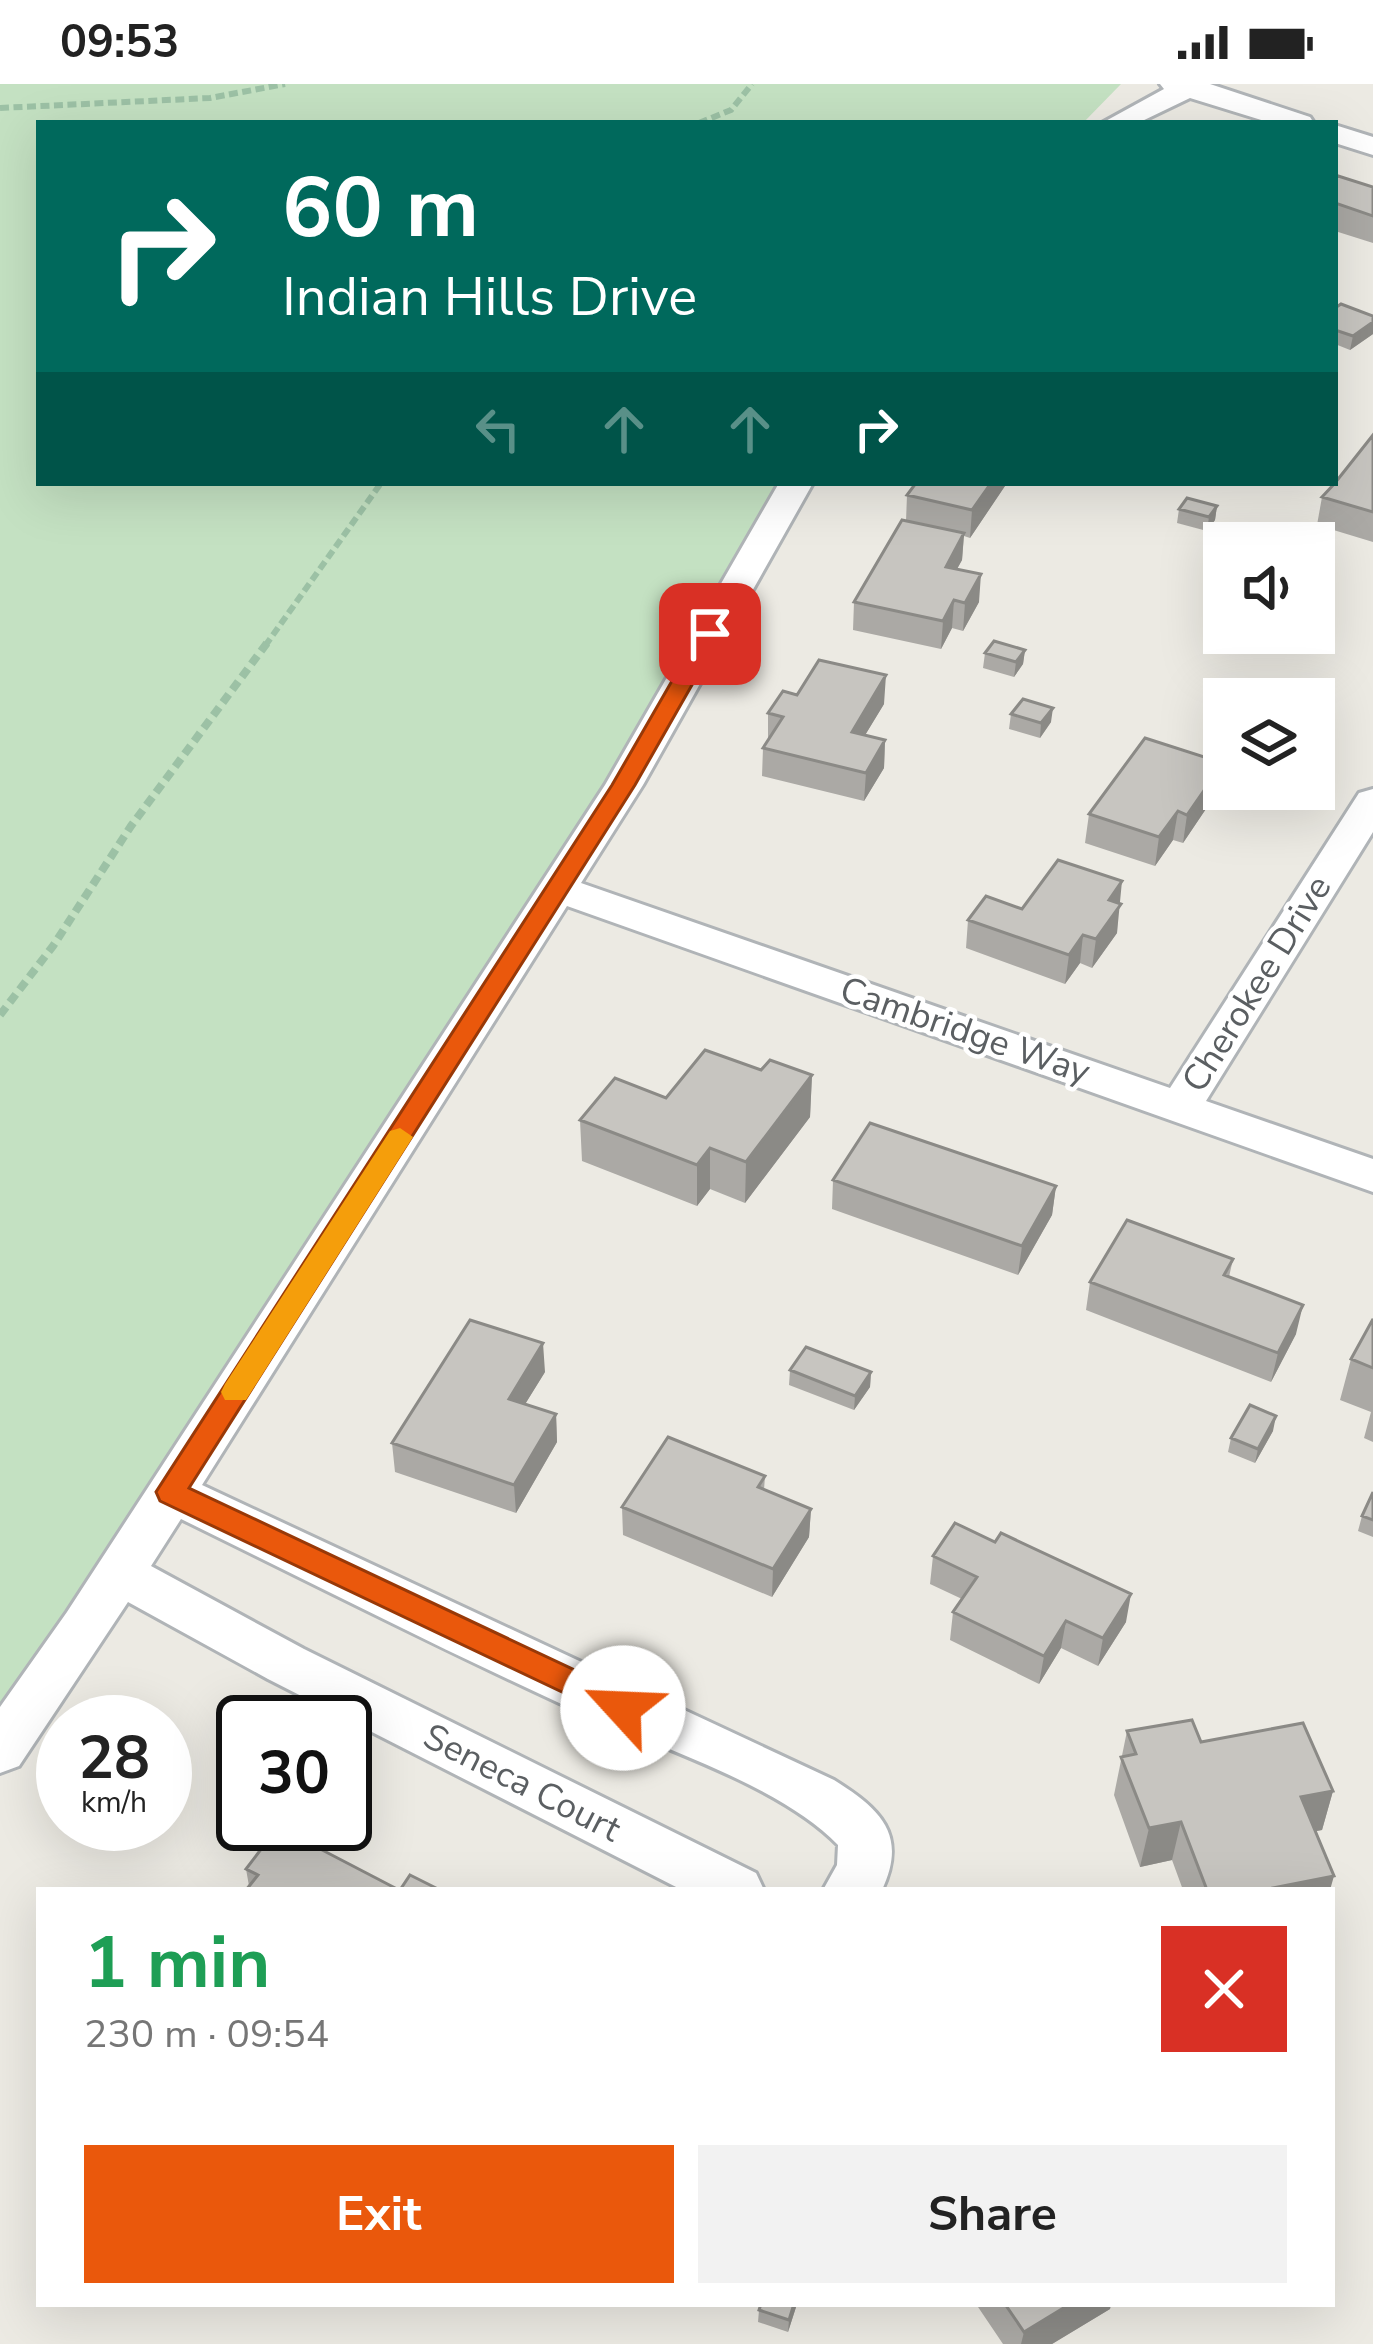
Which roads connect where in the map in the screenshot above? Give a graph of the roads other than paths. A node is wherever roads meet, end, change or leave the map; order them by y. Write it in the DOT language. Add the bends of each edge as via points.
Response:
graph roads {
  1 [pos="1185,85"];
  2 [pos="1121,120"];
  3 [pos="1291,120"];
  4 [pos="1338,135"];
  5 [pos="1373,146"];
  6 [pos="794,486"];
  7 [pos="1373,801"];
  8 [pos="556,888"];
  9 [pos="1180,1106"];
  10 [pos="1373,1176"];
  11 [pos="171,1492"];
  12 [pos="119,1573"];
  13 [pos="0,1750"];
  14 [pos="730,1887"];
  15 [pos="854,1887"];
  1 -- 2 [label="street"];
  1 -- 3 [label="street"];
  4 -- 5 [label="street"];
  6 -- 8 [label="street"];
  7 -- 9 [label="street, Cherokee Drive"];
  8 -- 9 [label="street, Cambridge Way"];
  8 -- 11 [label="street"];
  9 -- 10 [label="street, Cambridge Way"];
  11 -- 12 [label="street"];
  11 -- 15 [label="street" via="812,1792 860,1831 868,1853"];
  12 -- 13 [label="street"];
  12 -- 14 [label="street, Seneca Court"];
}
